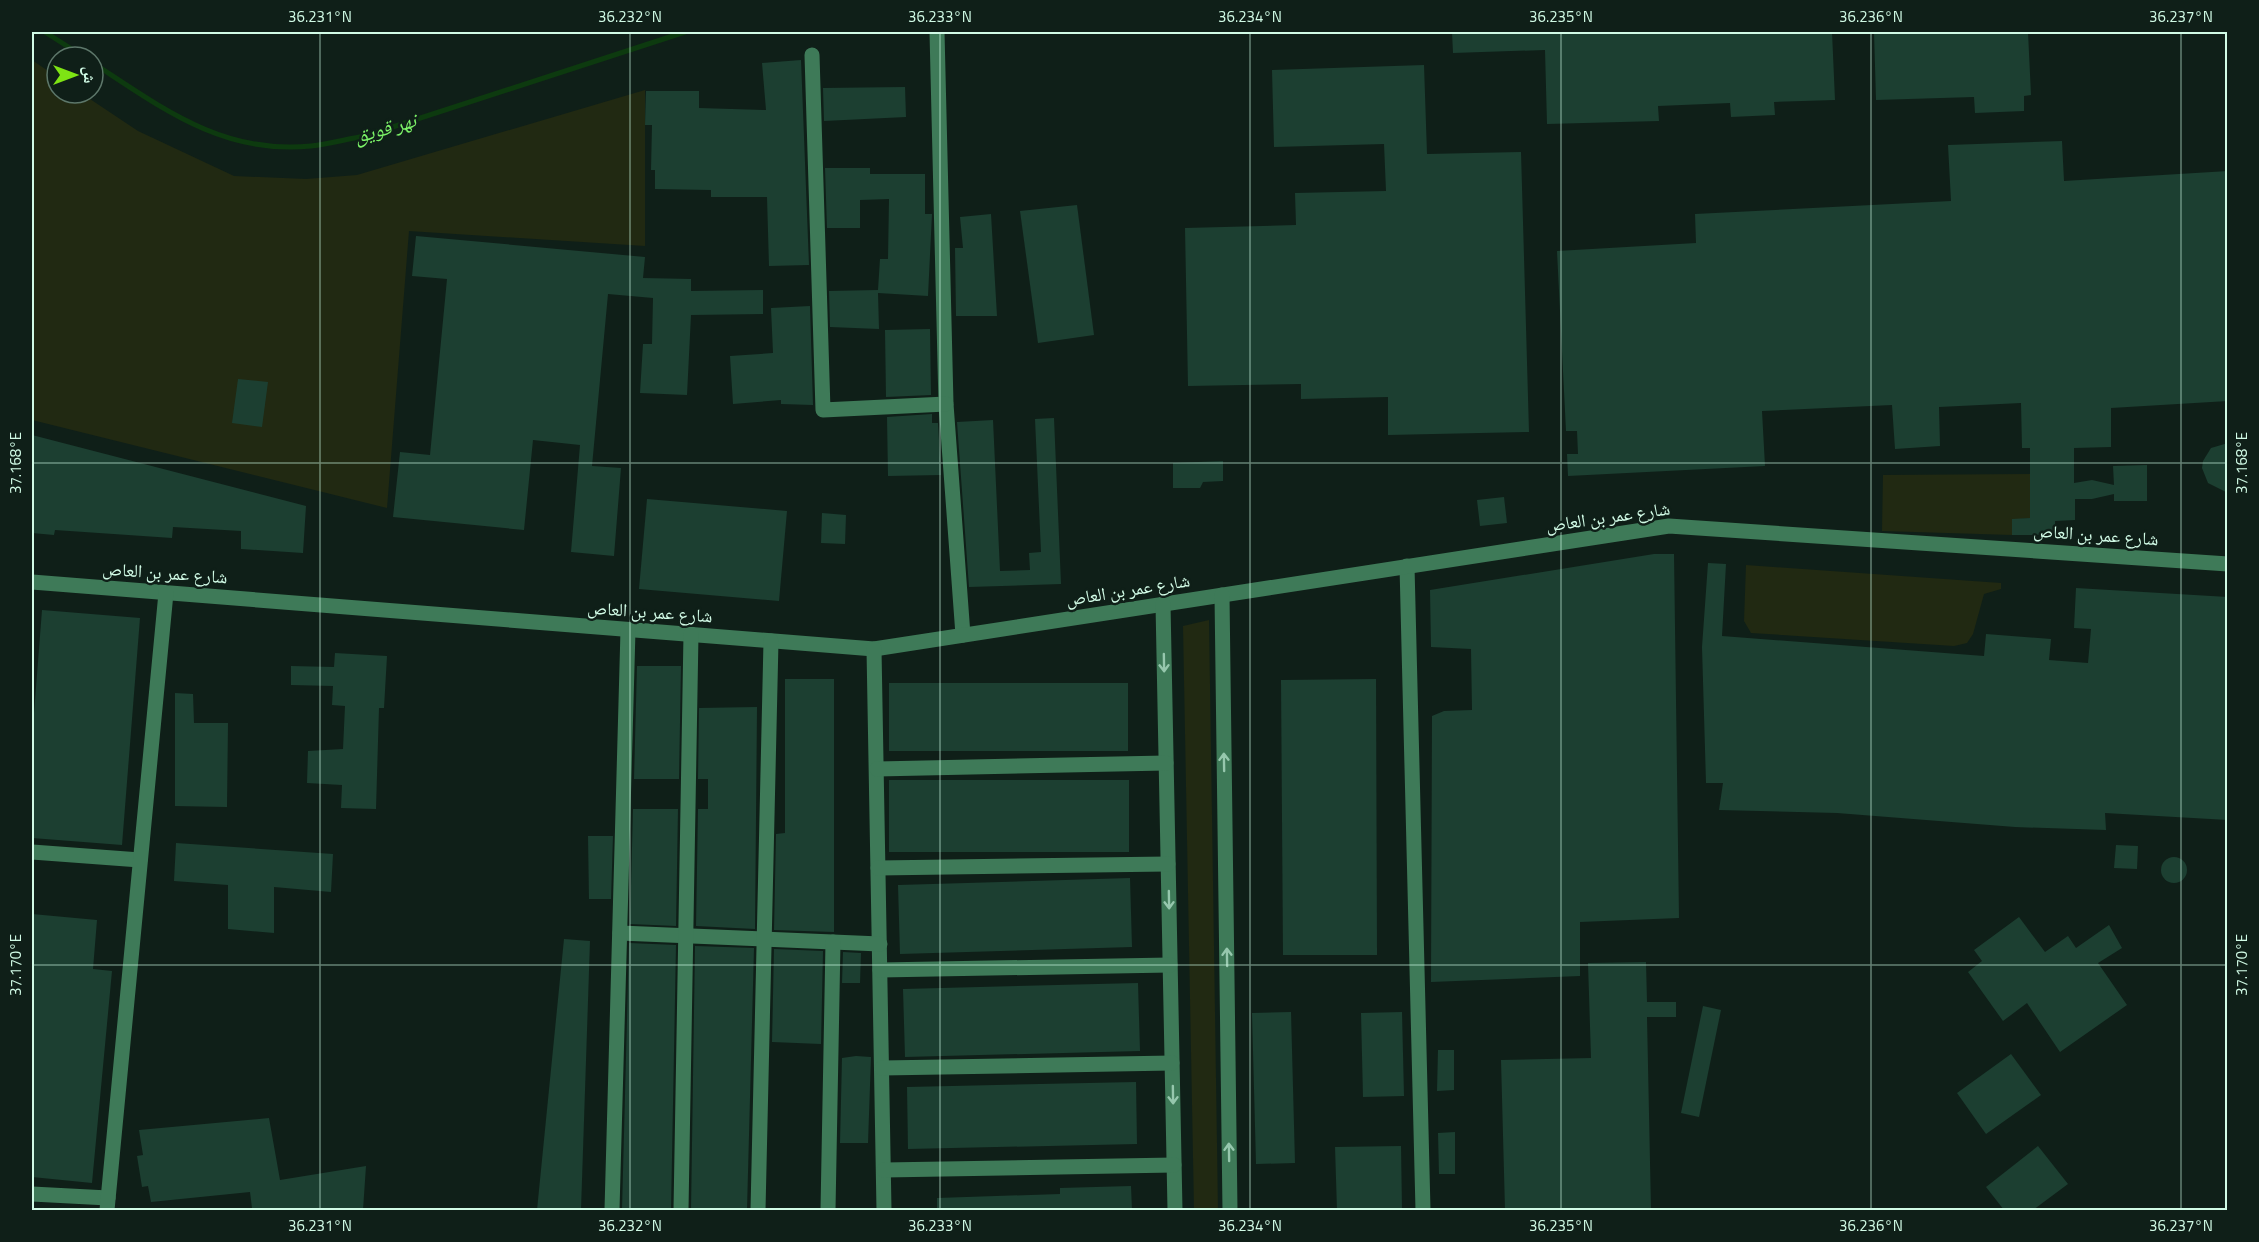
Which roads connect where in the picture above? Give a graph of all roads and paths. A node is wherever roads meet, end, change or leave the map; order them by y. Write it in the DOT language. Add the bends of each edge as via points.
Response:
graph roads {
  1 [pos="937,32"];
  2 [pos="812,55"];
  3 [pos="946,404"];
  4 [pos="2228,564"];
  5 [pos="1407,566"];
  6 [pos="32,582"];
  7 [pos="166,593"];
  8 [pos="1222,595"];
  9 [pos="1163,604"];
  10 [pos="628,630"];
  11 [pos="691,634"];
  12 [pos="963,635"];
  13 [pos="771,641"];
  14 [pos="874,649"];
  15 [pos="1166,763"];
  16 [pos="877,769"];
  17 [pos="32,852"];
  18 [pos="140,860"];
  19 [pos="1168,864"];
  20 [pos="878,868"];
  21 [pos="620,933"];
  22 [pos="686,936"];
  23 [pos="764,939"];
  24 [pos="833,942"];
  25 [pos="880,944"];
  26 [pos="1170,965"];
  27 [pos="880,970"];
  28 [pos="1172,1063"];
  29 [pos="882,1068"];
  30 [pos="1174,1165"];
  31 [pos="884,1170"];
  32 [pos="32,1194"];
  33 [pos="107,1204"];
  34 [pos="612,1210"];
  35 [pos="681,1210"];
  36 [pos="758,1210"];
  37 [pos="828,1210"];
  38 [pos="884,1210"];
  39 [pos="1175,1210"];
  40 [pos="1230,1210"];
  41 [pos="1423,1210"];
  1 -- 3 [label="street"];
  2 -- 3 [label="street" via="823,410"];
  3 -- 12 [label="street"];
  4 -- 5 [label="street, شارع عمر بن العاص" via="1669,526"];
  5 -- 8 [label="street, شارع عمر بن العاص"];
  5 -- 41 [label="street"];
  6 -- 7 [label="street, شارع عمر بن العاص"];
  7 -- 10 [label="street, شارع عمر بن العاص"];
  7 -- 18 [label="street"];
  8 -- 9 [label="street, شارع عمر بن العاص"];
  40 -- 8 [label="street, one-way"];
  9 -- 12 [label="street, شارع عمر بن العاص"];
  9 -- 15 [label="street, one-way"];
  10 -- 11 [label="street, شارع عمر بن العاص"];
  10 -- 21 [label="street"];
  11 -- 13 [label="street, شارع عمر بن العاص"];
  11 -- 22 [label="street"];
  12 -- 14 [label="street, شارع عمر بن العاص"];
  13 -- 14 [label="street, شارع عمر بن العاص"];
  13 -- 23 [label="street"];
  14 -- 16 [label="street"];
  15 -- 16 [label="street"];
  15 -- 19 [label="street"];
  16 -- 20 [label="street"];
  17 -- 18 [label="street"];
  18 -- 33 [label="street"];
  19 -- 20 [label="street"];
  19 -- 26 [label="street, one-way"];
  20 -- 25 [label="street"];
  21 -- 22 [label="street"];
  21 -- 34 [label="street"];
  22 -- 23 [label="street"];
  22 -- 35 [label="street"];
  23 -- 24 [label="street"];
  23 -- 36 [label="street"];
  24 -- 25 [label="street"];
  24 -- 37 [label="street"];
  25 -- 27 [label="street"];
  26 -- 27 [label="street"];
  26 -- 28 [label="street"];
  27 -- 29 [label="street"];
  28 -- 29 [label="street"];
  28 -- 30 [label="street, one-way"];
  29 -- 31 [label="street"];
  30 -- 31 [label="street"];
  30 -- 39 [label="street"];
  31 -- 38 [label="street"];
  32 -- 33 [label="street"];
}
